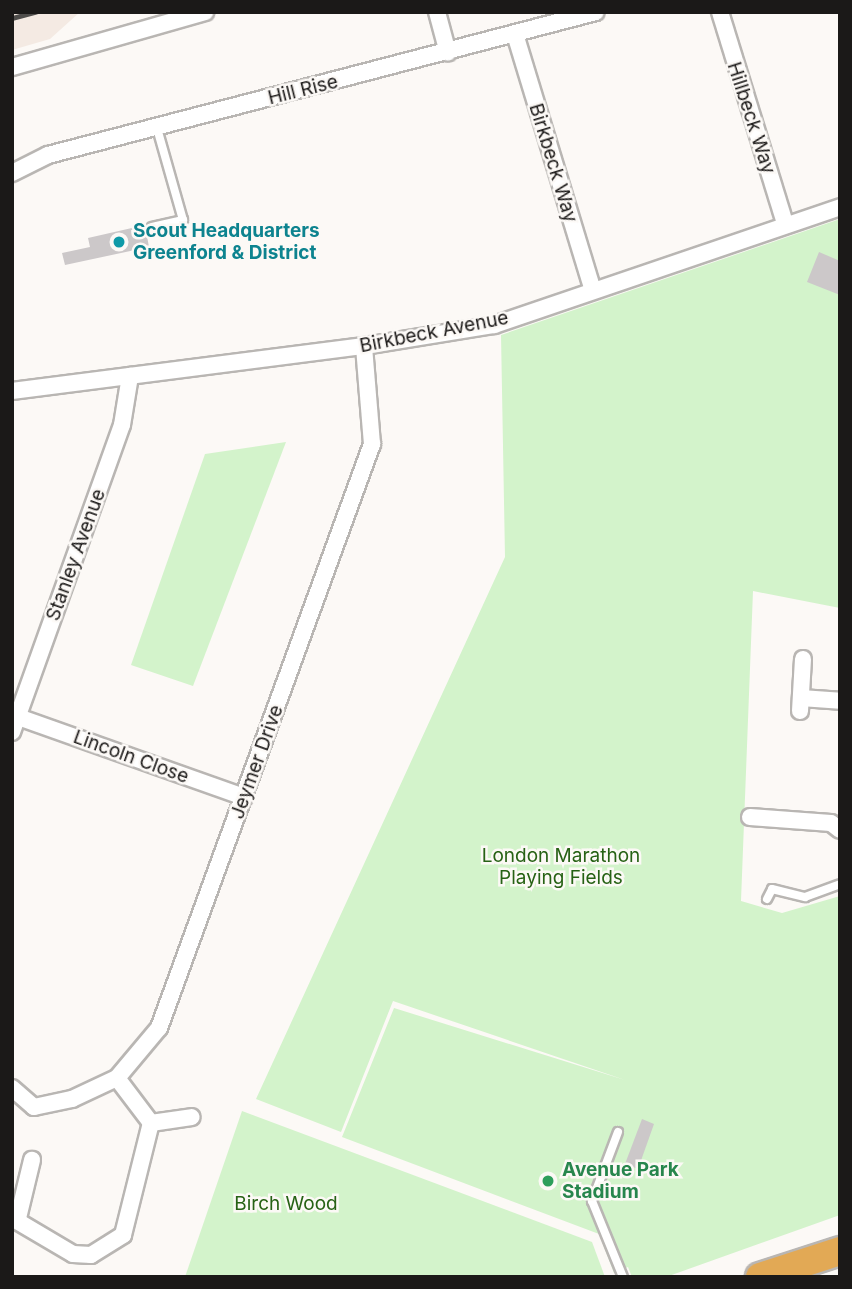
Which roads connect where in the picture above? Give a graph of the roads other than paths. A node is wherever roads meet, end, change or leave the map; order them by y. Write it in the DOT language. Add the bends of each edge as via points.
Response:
graph roads {
  1 [pos="205,12"];
  2 [pos="437,12"];
  3 [pos="720,12"];
  4 [pos="593,13"];
  5 [pos="515,34"];
  6 [pos="448,53"];
  7 [pos="12,67"];
  8 [pos="157,128"];
  9 [pos="12,173"];
  10 [pos="840,207"];
  11 [pos="785,223"];
  12 [pos="152,227"];
  13 [pos="593,290"];
  14 [pos="364,346"];
  15 [pos="130,376"];
  16 [pos="12,391"];
  17 [pos="803,659"];
  18 [pos="840,701"];
  19 [pos="15,724"];
  20 [pos="244,797"];
  21 [pos="750,817"];
  22 [pos="840,830"];
  23 [pos="840,884"];
  24 [pos="767,899"];
  25 [pos="117,1078"];
  26 [pos="12,1088"];
  27 [pos="192,1117"];
  28 [pos="151,1123"];
  29 [pos="618,1132"];
  30 [pos="32,1160"];
  31 [pos="15,1218"];
  32 [pos="840,1251"];
  33 [pos="622,1277"];
  34 [pos="760,1277"];
  1 -- 7 [label="street"];
  2 -- 6 [label="street"];
  3 -- 11 [label="street, Hillbeck Way"];
  4 -- 5 [label="street, Hill Rise"];
  5 -- 6 [label="street, Hill Rise"];
  5 -- 13 [label="street, Birkbeck Way"];
  6 -- 8 [label="street, Hill Rise"];
  8 -- 9 [label="street, Hill Rise" via="48,155"];
  8 -- 12 [label="lane" via="183,220"];
  10 -- 11 [label="street, Birkbeck Avenue"];
  11 -- 13 [label="street, Birkbeck Avenue"];
  13 -- 14 [label="street, Birkbeck Avenue" via="494,324"];
  14 -- 15 [label="street, Birkbeck Avenue"];
  14 -- 20 [label="street, Jeymer Drive" via="372,444"];
  15 -- 16 [label="street, Birkbeck Avenue"];
  15 -- 19 [label="street, Stanley Avenue" via="122,425"];
  17 -- 18 [label="street" via="800,704"];
  19 -- 20 [label="street, Lincoln Close"];
  20 -- 25 [label="street, Jeymer Drive" via="159,1028"];
  21 -- 22 [label="street" via="831,823"];
  23 -- 24 [label="lane" via="804,897 772,890"];
  25 -- 26 [label="street, Jeymer Drive" via="72,1099 34,1107"];
  25 -- 28 [label="street"];
  27 -- 28 [label="street"];
  28 -- 31 [label="street" via="123,1235 91,1255 73,1254"];
  29 -- 33 [label="lane" via="592,1201"];
  30 -- 31 [label="street"];
  32 -- 34 [label="highway"];
}
